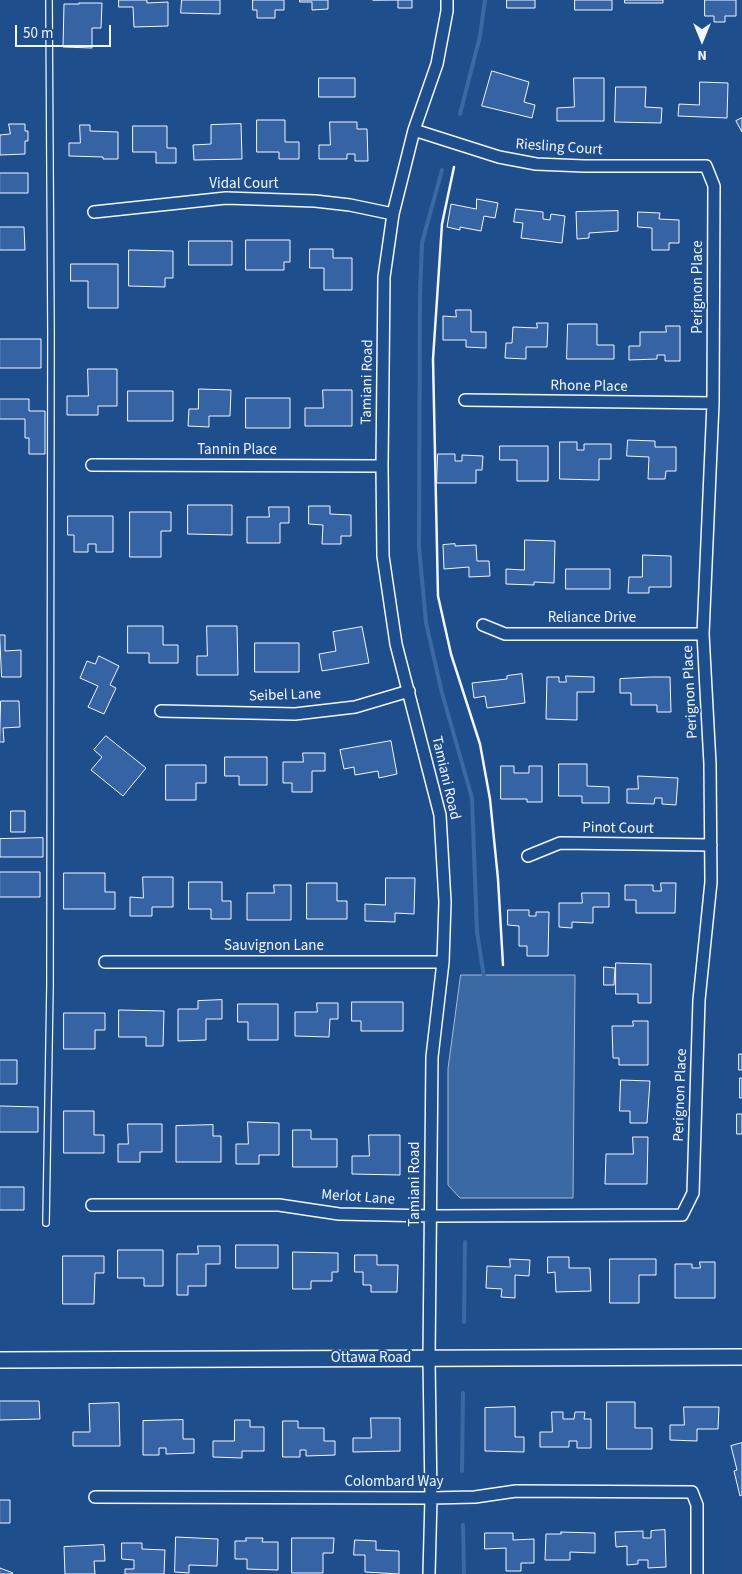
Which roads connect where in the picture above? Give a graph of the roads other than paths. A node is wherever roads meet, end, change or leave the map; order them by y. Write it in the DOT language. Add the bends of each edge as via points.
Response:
graph roads {
  1 [pos="49,0"];
  2 [pos="447,0"];
  3 [pos="414,130"];
  4 [pos="706,166"];
  5 [pos="94,212"];
  6 [pos="393,214"];
  7 [pos="465,400"];
  8 [pos="713,403"];
  9 [pos="92,465"];
  10 [pos="382,466"];
  11 [pos="483,625"];
  12 [pos="703,634"];
  13 [pos="409,691"];
  14 [pos="161,711"];
  15 [pos="711,845"];
  16 [pos="528,856"];
  17 [pos="105,962"];
  18 [pos="443,962"];
  19 [pos="92,1205"];
  20 [pos="682,1215"];
  21 [pos="431,1216"];
  22 [pos="46,1223"];
  23 [pos="742,1358"];
  24 [pos="429,1359"];
  25 [pos="0,1360"];
  26 [pos="95,1497"];
  27 [pos="431,1498"];
  28 [pos="429,1574"];
  29 [pos="697,1574"];
  1 -- 22 [label="lane" via="50,966"];
  2 -- 3 [label="street, Tamiani Road" via="437,64"];
  3 -- 4 [label="street, Riesling Court" via="499,157 536,164"];
  3 -- 6 [label="street, Tamiani Road"];
  4 -- 8 [label="street, Perignon Place" via="714,186"];
  5 -- 6 [label="street, Vidal Court" via="226,198 315,200"];
  6 -- 10 [label="street, Tamiani Road" via="384,277"];
  7 -- 8 [label="street, Rhone Place"];
  8 -- 12 [label="street, Perignon Place"];
  9 -- 10 [label="street, Tannin Place"];
  10 -- 13 [label="street, Tamiani Road" via="383,556 396,644"];
  11 -- 12 [label="street, Reliance Drive" via="505,634"];
  12 -- 15 [label="street, Perignon Place"];
  13 -- 14 [label="street, Seibel Lane" via="354,707 295,714"];
  13 -- 18 [label="street, Tamiani Road" via="440,815 445,902"];
  15 -- 16 [label="street, Pinot Court" via="560,844"];
  15 -- 20 [label="street, Perignon Place" via="711,882 699,1000 693,1193"];
  17 -- 18 [label="street, Sauvignon Lane"];
  18 -- 21 [label="street, Tamiani Road" via="432,1057"];
  19 -- 21 [label="street, Merlot Lane" via="279,1205 339,1214"];
  20 -- 21 [label="street, Merlot Lane"];
  21 -- 24 [label="street, Tamiani Road"];
  23 -- 24 [label="street, Ottawa Road"];
  24 -- 25 [label="street, Ottawa Road"];
  24 -- 27 [label="street, Tamiani Road"];
  26 -- 27 [label="street, Colombard Way"];
  27 -- 28 [label="street, Tamiani Road"];
  27 -- 29 [label="street, Colombard Way" via="475,1497 516,1491 692,1492 697,1505"];
}
